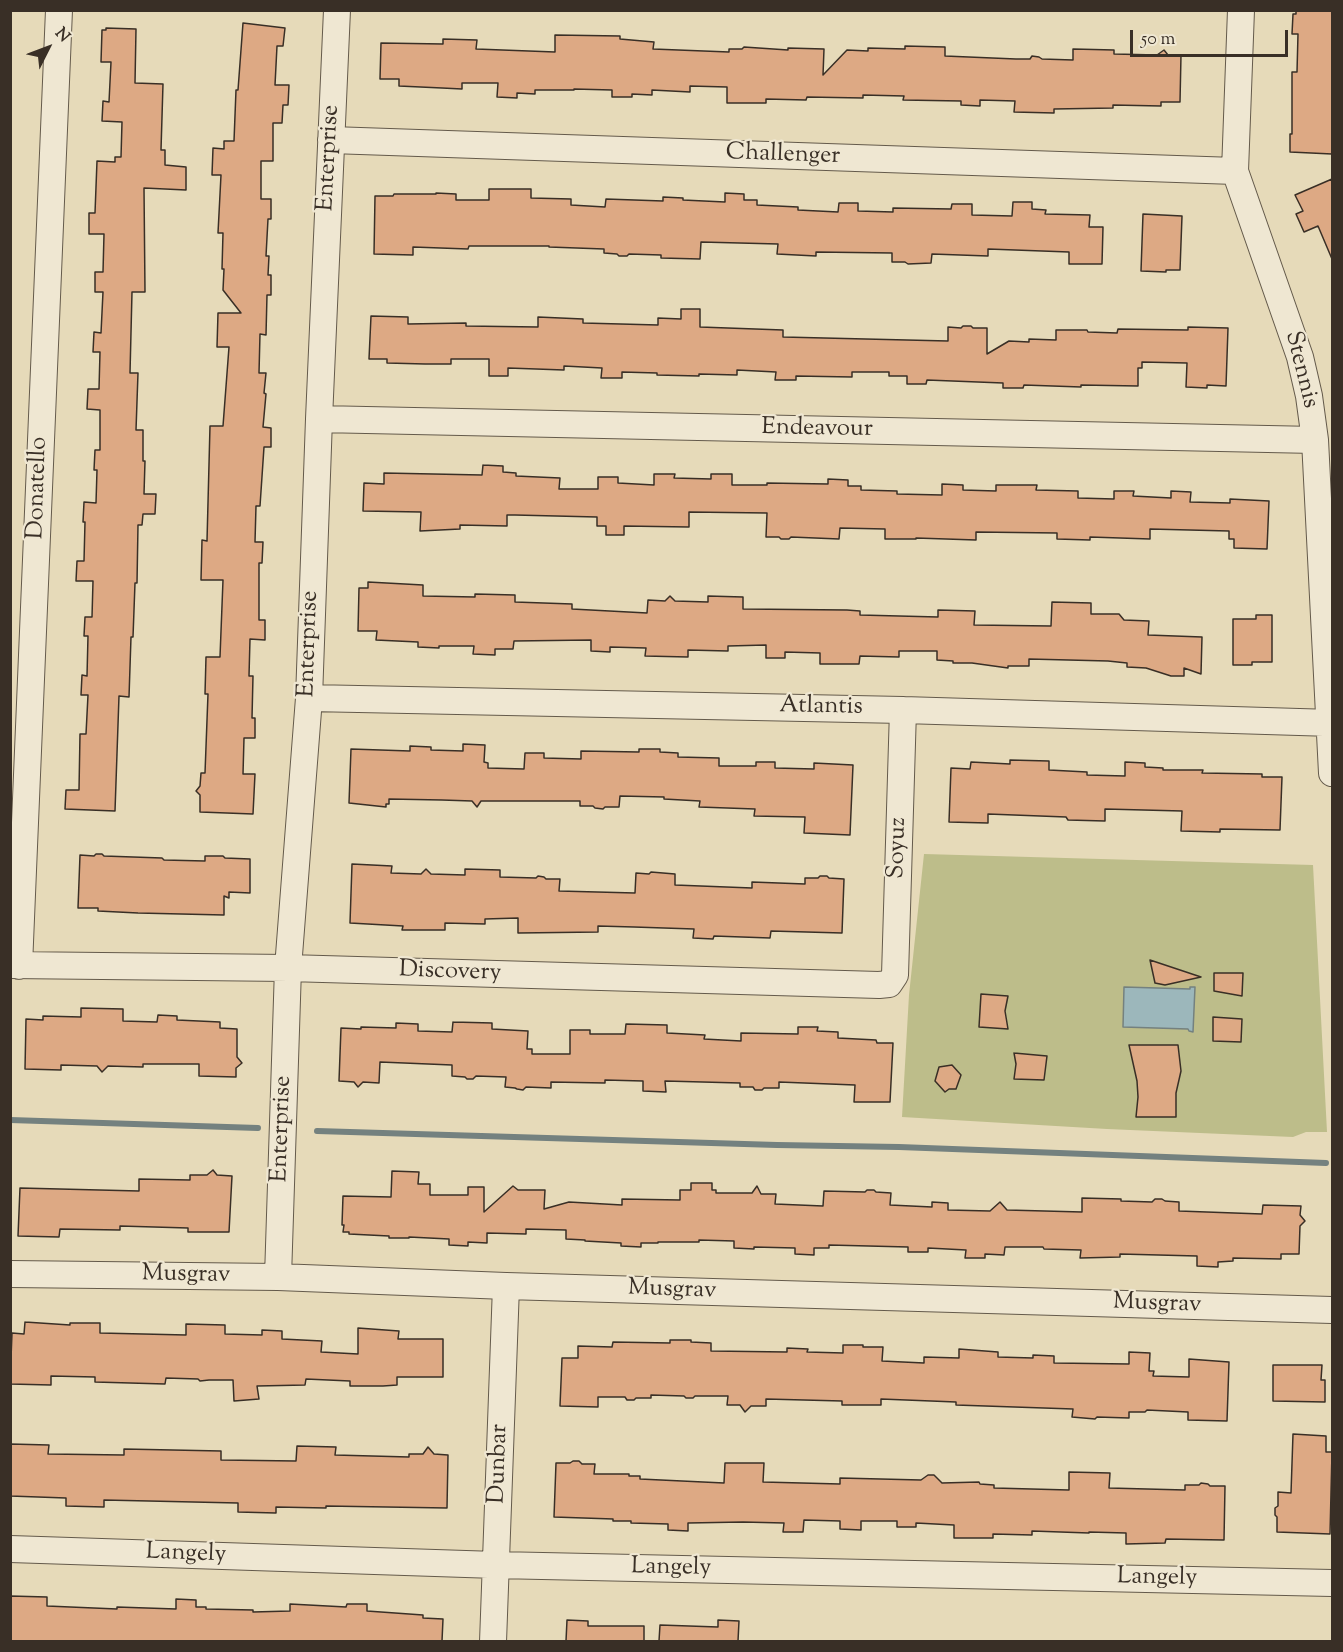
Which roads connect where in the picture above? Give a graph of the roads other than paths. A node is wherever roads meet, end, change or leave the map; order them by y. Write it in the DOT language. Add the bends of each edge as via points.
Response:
graph roads {
  1 [pos="59,10"];
  2 [pos="337,10"];
  3 [pos="1241,10"];
  4 [pos="331,140"];
  5 [pos="1235,171"];
  6 [pos="319,419"];
  7 [pos="1315,440"];
  8 [pos="309,698"];
  9 [pos="903,710"];
  10 [pos="1331,723"];
  11 [pos="1332,773"];
  12 [pos="15,966"];
  13 [pos="288,968"];
  14 [pos="890,984"];
  15 [pos="10,1274"];
  16 [pos="278,1277"];
  17 [pos="506,1286"];
  18 [pos="1332,1310"];
  19 [pos="10,1549"];
  20 [pos="496,1566"];
  21 [pos="1332,1583"];
  22 [pos="493,1641"];
  1 -- 12 [label="street, Donatello"];
  2 -- 4 [label="street, Enterprise"];
  3 -- 5 [label="street, Stennis"];
  4 -- 5 [label="street, Challenger"];
  4 -- 6 [label="street, Enterprise"];
  5 -- 7 [label="street, Stennis" via="1300,357"];
  6 -- 7 [label="street, Endeavour"];
  6 -- 8 [label="street, Enterprise"];
  7 -- 10 [label="street, Stennis"];
  8 -- 9 [label="street, Atlantis"];
  8 -- 13 [label="street, Enterprise"];
  9 -- 10 [label="street, Atlantis"];
  9 -- 14 [label="street, Soyuz" via="895,975"];
  10 -- 11 [label="street, Stennis"];
  12 -- 13 [label="street, Discovery"];
  13 -- 14 [label="street, Discovery"];
  13 -- 16 [label="street, Enterprise"];
  15 -- 16 [label="street, Musgrav"];
  16 -- 17 [label="street, Musgrav"];
  17 -- 18 [label="street, Musgrav"];
  17 -- 20 [label="street, Dunbar"];
  19 -- 20 [label="street, Langely"];
  20 -- 21 [label="street, Langely"];
  20 -- 22 [label="street, Dunbar"];
}
